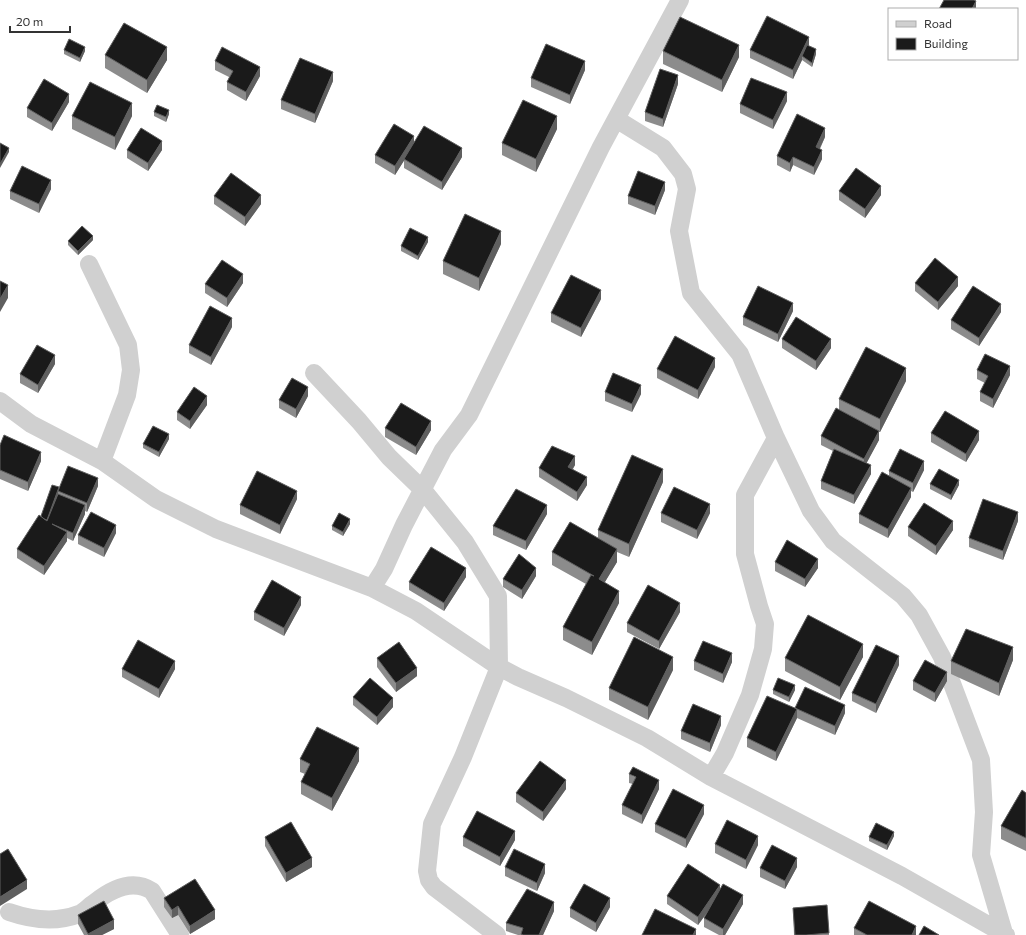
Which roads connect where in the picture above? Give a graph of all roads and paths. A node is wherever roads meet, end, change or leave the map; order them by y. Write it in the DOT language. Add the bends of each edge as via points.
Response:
graph roads {
  1 [pos="680,0"];
  2 [pos="616,119"];
  3 [pos="89,264"];
  4 [pos="314,373"];
  5 [pos="0,401"];
  6 [pos="776,438"];
  7 [pos="102,461"];
  8 [pos="423,490"];
  9 [pos="372,588"];
  10 [pos="499,667"];
  11 [pos="711,777"];
  12 [pos="10,912"];
  13 [pos="1005,934"];
  14 [pos="180,935"];
  15 [pos="497,935"];
  1 -- 2 [label="street"];
  2 -- 6 [label="street" via="663,148 683,174 687,189 679,231 691,293 740,354"];
  2 -- 8 [label="street" via="469,415 444,450"];
  3 -- 7 [label="street" via="128,345 131,370 127,395"];
  4 -- 8 [label="street" via="389,457"];
  5 -- 7 [label="street" via="31,424"];
  6 -- 11 [label="street" via="745,495 745,554 765,624 763,649 750,695 725,753"];
  6 -- 13 [label="street" via="811,511 833,541 903,596 919,615 942,657 981,760 984,812 982,855"];
  7 -- 9 [label="street" via="156,499 216,529"];
  8 -- 9 [label="street"];
  8 -- 10 [label="street" via="465,542 498,596"];
  9 -- 10 [label="street" via="416,611"];
  10 -- 11 [label="street" via="647,738"];
  10 -- 15 [label="street" via="463,757 432,824 427,871 434,887"];
  11 -- 13 [label="street" via="895,872"];
  12 -- 14 [label="street" via="25,918 62,918 80,914 107,892 137,884 152,891"];
}
